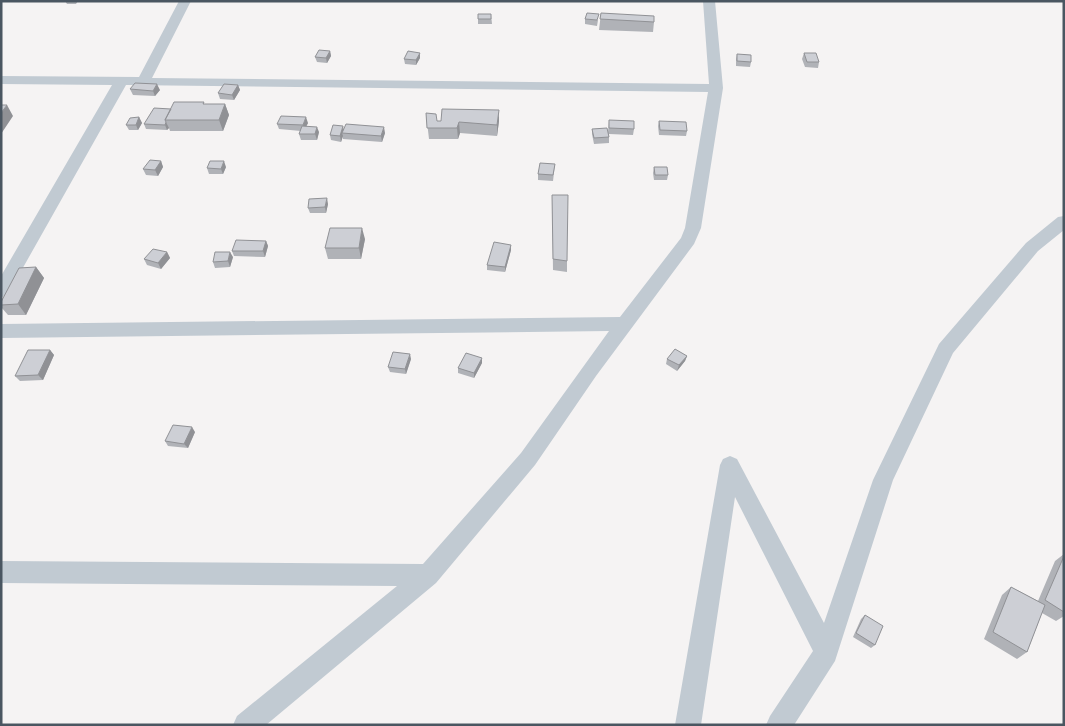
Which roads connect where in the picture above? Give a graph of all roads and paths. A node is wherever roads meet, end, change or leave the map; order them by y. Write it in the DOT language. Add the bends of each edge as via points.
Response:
graph roads {
  1 [pos="185,1"];
  2 [pos="709,1"];
  3 [pos="1,80"];
  4 [pos="121,82"];
  5 [pos="144,82"];
  6 [pos="716,88"];
  7 [pos="1064,221"];
  8 [pos="1,291"];
  9 [pos="624,324"];
  10 [pos="1,331"];
  11 [pos="1,572"];
  12 [pos="428,575"];
  13 [pos="826,652"];
  14 [pos="246,725"];
  15 [pos="688,725"];
  16 [pos="779,725"];
  1 -- 5 [label="street"];
  2 -- 6 [label="street"];
  3 -- 4 [label="street"];
  4 -- 5 [label="street"];
  4 -- 8 [label="street"];
  5 -- 6 [label="street"];
  6 -- 9 [label="street" via="693,228 688,240"];
  7 -- 13 [label="street" via="1032,247 946,349 882,480"];
  9 -- 10 [label="street"];
  9 -- 12 [label="street" via="528,459"];
  11 -- 12 [label="street"];
  12 -- 14 [label="street"];
  13 -- 15 [label="street" via="730,465"];
  13 -- 16 [label="street"];
}
